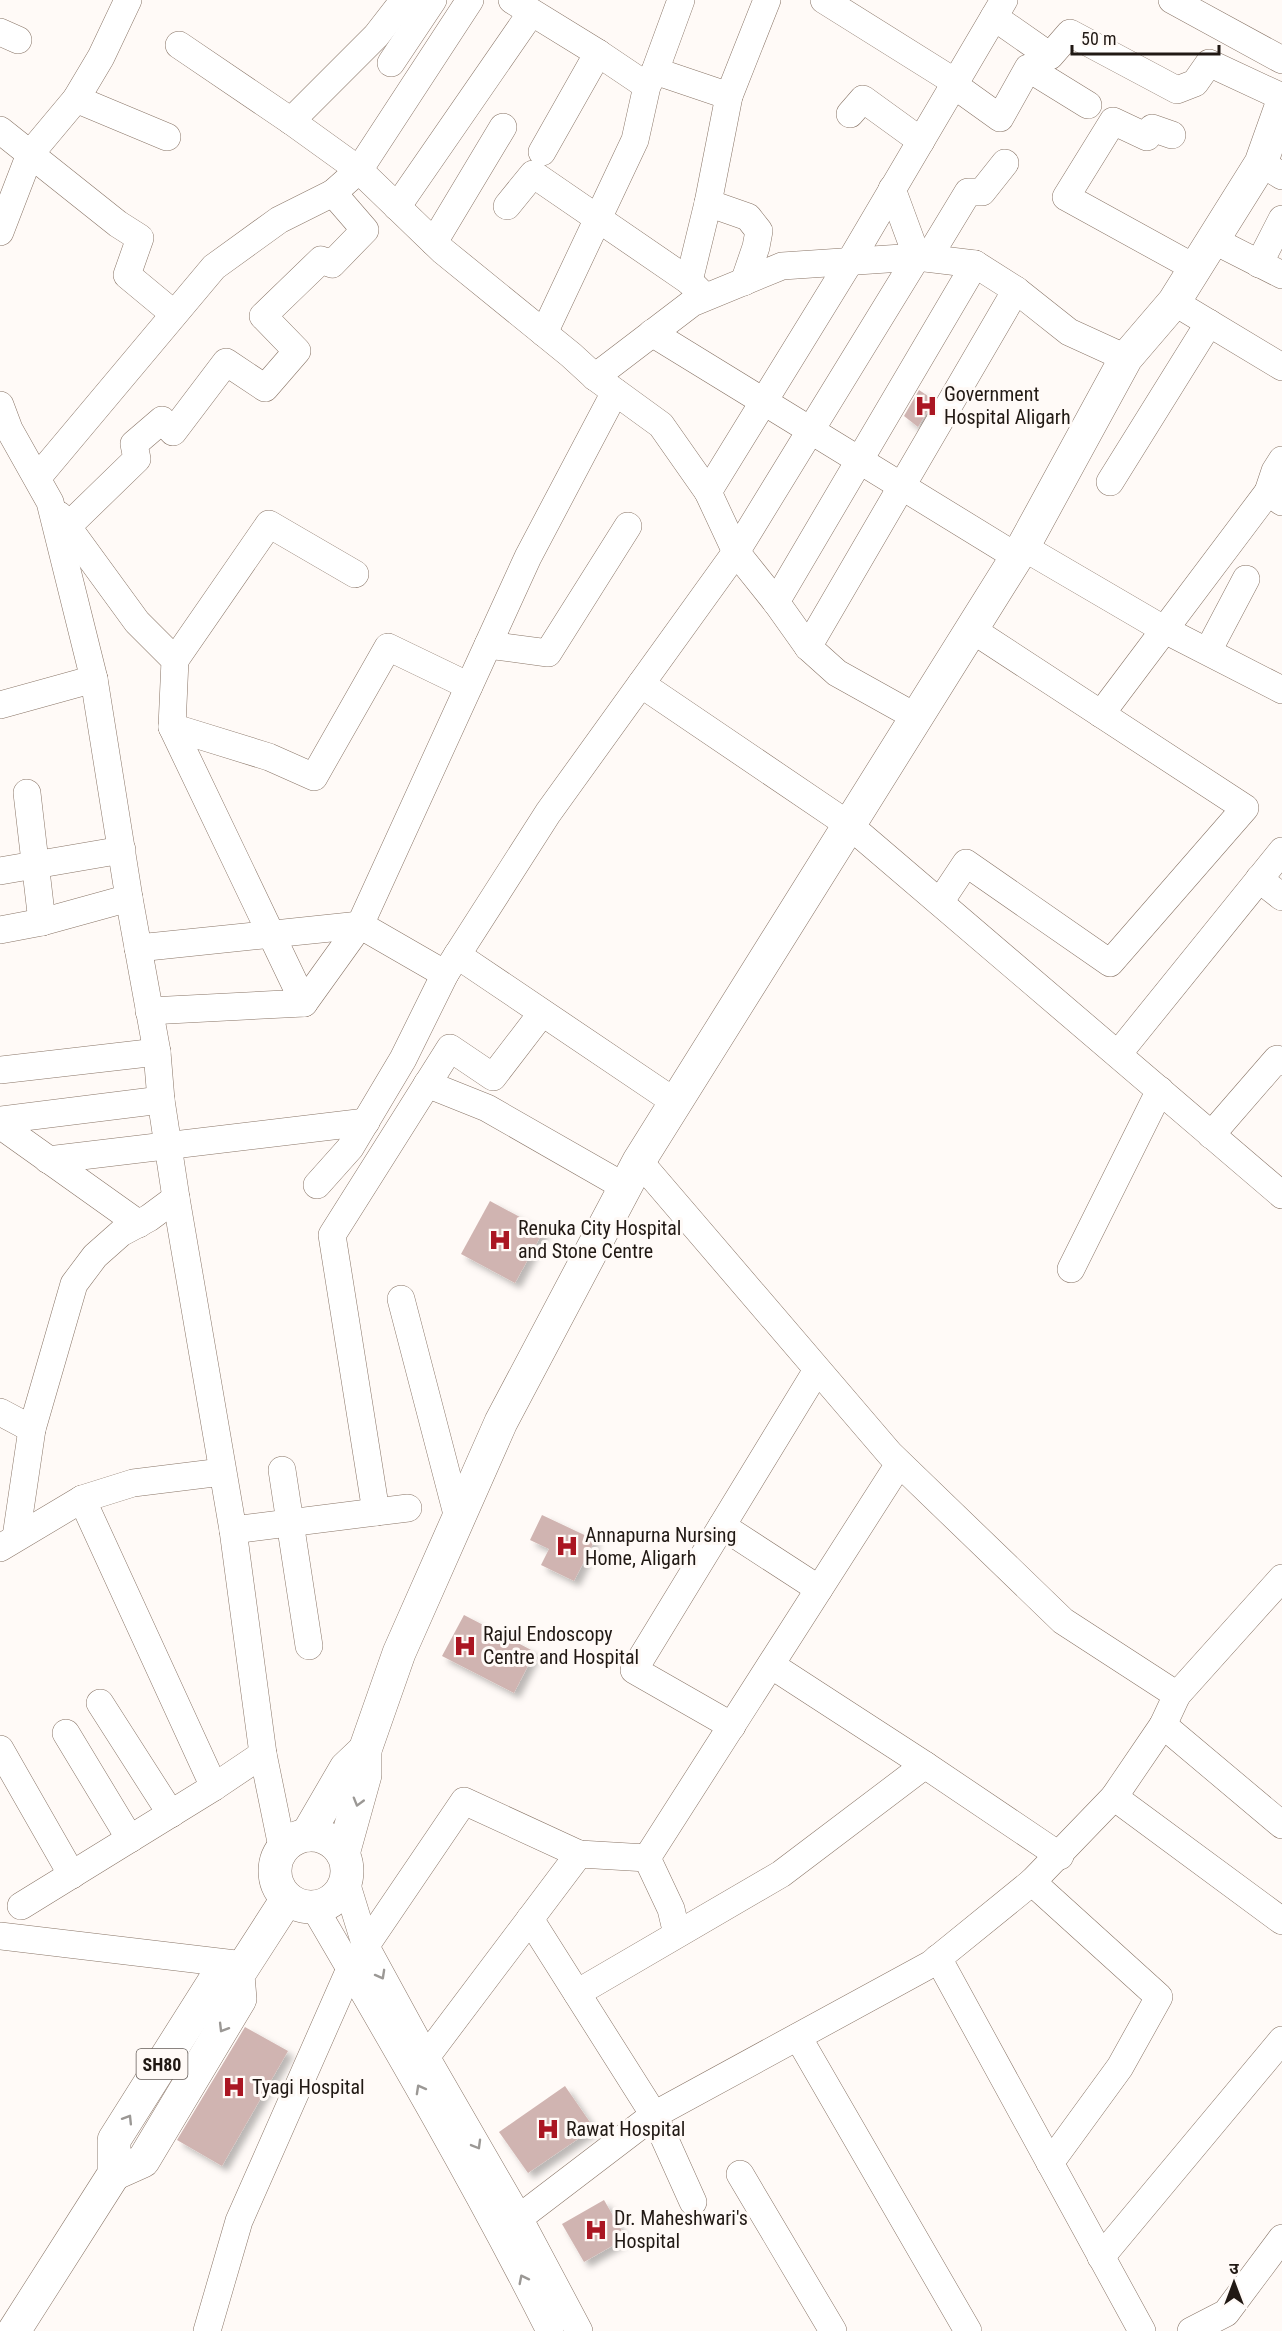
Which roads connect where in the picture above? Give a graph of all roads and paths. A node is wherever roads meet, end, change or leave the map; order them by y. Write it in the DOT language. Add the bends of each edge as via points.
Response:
graph roads {
  1 [pos="128,0"];
  2 [pos="404,0"];
  3 [pos="433,0"];
  4 [pos="470,0"];
  5 [pos="681,0"];
  6 [pos="767,0"];
  7 [pos="824,0"];
  8 [pos="1172,0"];
  9 [pos="522,6"];
  10 [pos="999,8"];
  11 [pos="179,45"];
  12 [pos="598,53"];
  13 [pos="1282,60"];
  14 [pos="391,63"];
  15 [pos="651,78"];
  16 [pos="955,84"];
  17 [pos="729,96"];
  18 [pos="1282,97"];
  19 [pos="75,99"];
  20 [pos="1282,104"];
  21 [pos="1088,105"];
  22 [pos="850,114"];
  23 [pos="291,121"];
  24 [pos="504,127"];
  25 [pos="0,130"];
  26 [pos="1172,135"];
  27 [pos="167,137"];
  28 [pos="921,141"];
  29 [pos="542,152"];
  30 [pos="30,154"];
  31 [pos="1005,163"];
  32 [pos="360,170"];
  33 [pos="1272,170"];
  34 [pos="892,189"];
  35 [pos="333,193"];
  36 [pos="708,203"];
  37 [pos="507,206"];
  38 [pos="397,207"];
  39 [pos="596,219"];
  40 [pos="1282,219"];
  41 [pos="0,232"];
  42 [pos="1213,240"];
  43 [pos="434,242"];
  44 [pos="922,257"];
  45 [pos="849,263"];
  46 [pos="975,264"];
  47 [pos="1195,268"];
  48 [pos="1271,269"];
  49 [pos="744,282"];
  50 [pos="697,289"];
  51 [pos="1016,290"];
  52 [pos="1174,302"];
  53 [pos="174,314"];
  54 [pos="1209,323"];
  55 [pos="544,333"];
  56 [pos="652,333"];
  57 [pos="1126,357"];
  58 [pos="1282,367"];
  59 [pos="605,385"];
  60 [pos="764,401"];
  61 [pos="3,425"];
  62 [pos="811,430"];
  63 [pos="860,460"];
  64 [pos="1282,460"];
  65 [pos="38,477"];
  66 [pos="1110,482"];
  67 [pos="902,486"];
  68 [pos="708,492"];
  69 [pos="1275,497"];
  70 [pos="50,502"];
  71 [pos="628,526"];
  72 [pos="67,527"];
  73 [pos="736,552"];
  74 [pos="1020,552"];
  75 [pos="356,574"];
  76 [pos="1246,579"];
  77 [pos="776,602"];
  78 [pos="971,629"];
  79 [pos="1165,630"];
  80 [pos="488,645"];
  81 [pos="808,647"];
  82 [pos="1208,651"];
  83 [pos="175,660"];
  84 [pos="94,679"];
  85 [pos="1279,682"];
  86 [pos="640,684"];
  87 [pos="469,686"];
  88 [pos="0,705"];
  89 [pos="1101,714"];
  90 [pos="916,717"];
  91 [pos="172,727"];
  92 [pos="27,793"];
  93 [pos="849,825"];
  94 [pos="122,850"];
  95 [pos="1282,851"];
  96 [pos="35,865"];
  97 [pos="0,871"];
  98 [pos="1259,879"];
  99 [pos="1282,897"];
  100 [pos="129,898"];
  101 [pos="939,902"];
  102 [pos="42,922"];
  103 [pos="360,924"];
  104 [pos="0,930"];
  105 [pos="271,934"];
  106 [pos="138,948"];
  107 [pos="451,964"];
  108 [pos="304,1003"];
  109 [pos="149,1011"];
  110 [pos="542,1012"];
  111 [pos="157,1052"];
  112 [pos="1118,1054"];
  113 [pos="1282,1062"];
  114 [pos="0,1070"];
  115 [pos="427,1084"];
  116 [pos="1160,1090"];
  117 [pos="161,1100"];
  118 [pos="675,1102"];
  119 [pos="0,1119"];
  120 [pos="366,1122"];
  121 [pos="0,1125"];
  122 [pos="1211,1135"];
  123 [pos="169,1146"];
  124 [pos="48,1160"];
  125 [pos="632,1174"];
  126 [pos="317,1185"];
  127 [pos="1282,1195"];
  128 [pos="176,1198"];
  129 [pos="139,1224"];
  130 [pos="1071,1269"];
  131 [pos="401,1299"];
  132 [pos="818,1370"];
  133 [pos="0,1412"];
  134 [pos="32,1430"];
  135 [pos="899,1464"];
  136 [pos="282,1470"];
  137 [pos="222,1472"];
  138 [pos="82,1499"];
  139 [pos="408,1508"];
  140 [pos="376,1512"];
  141 [pos="458,1518"];
  142 [pos="289,1523"];
  143 [pos="722,1526"];
  144 [pos="233,1530"];
  145 [pos="8,1543"];
  146 [pos="1282,1578"];
  147 [pos="819,1589"];
  148 [pos="309,1646"];
  149 [pos="771,1665"];
  150 [pos="1177,1695"];
  151 [pos="100,1703"];
  152 [pos="1163,1725"];
  153 [pos="732,1726"];
  154 [pos="66,1733"];
  155 [pos="0,1749"];
  156 [pos="365,1750"];
  157 [pos="263,1754"];
  158 [pos="925,1765"];
  159 [pos="214,1787"];
  160 [pos="1114,1797"];
  161 [pos="171,1814"];
  162 [pos="1282,1825"];
  163 [pos="130,1839"];
  164 [pos="295,1841"];
  165 [pos="579,1854"];
  166 [pos="1060,1856"];
  167 [pos="648,1858"];
  168 [pos="344,1868"];
  169 [pos="72,1875"];
  170 [pos="1032,1882"];
  171 [pos="301,1903"];
  172 [pos="21,1906"];
  173 [pos="530,1919"];
  174 [pos="1282,1921"];
  175 [pos="678,1934"];
  176 [pos="0,1936"];
  177 [pos="358,1958"];
  178 [pos="938,1958"];
  179 [pos="241,1970"];
  180 [pos="577,1993"];
  181 [pos="798,2037"];
  182 [pos="1282,2040"];
  183 [pos="426,2057"];
  184 [pos="654,2115"];
  185 [pos="1050,2163"];
  186 [pos="740,2174"];
  187 [pos="693,2202"];
  188 [pos="519,2218"];
  189 [pos="1282,2238"];
  190 [pos="1101,2257"];
  191 [pos="14,2331"];
  192 [pos="207,2331"];
  193 [pos="550,2331"];
  194 [pos="579,2331"];
  195 [pos="833,2331"];
  196 [pos="968,2331"];
  197 [pos="1142,2331"];
  198 [pos="1191,2331"];
  1 -- 19 [label="street" via="102,57"];
  2 -- 23 [label="street" via="376,36"];
  3 -- 14 [label="street"];
  4 -- 32 [label="street"];
  5 -- 15 [label="street"];
  6 -- 17 [label="street"];
  7 -- 16 [label="street"];
  8 -- 13 [label="street"];
  9 -- 12 [label="street"];
  9 -- 38 [label="street"];
  10 -- 16 [label="street"];
  10 -- 18 [label="street" via="1050,56 1070,33 1177,90 1195,83 1209,63"];
  11 -- 23 [label="street"];
  12 -- 15 [label="street"];
  12 -- 29 [label="street"];
  15 -- 17 [label="street"];
  15 -- 39 [label="street" via="635,140"];
  16 -- 21 [label="street" via="1000,118 1028,68"];
  16 -- 28 [label="street"];
  17 -- 36 [label="street"];
  19 -- 27 [label="street"];
  19 -- 30 [label="street"];
  20 -- 33 [label="main road"];
  22 -- 28 [label="street" via="863,99"];
  23 -- 32 [label="street"];
  24 -- 43 [label="street"];
  25 -- 30 [label="street"];
  26 -- 47 [label="street" via="1152,128 1147,137 1113,121 1066,197"];
  28 -- 34 [label="street"];
  30 -- 41 [label="street"];
  30 -- 53 [label="street" via="140,238 127,275"];
  31 -- 44 [label="street" via="982,192 968,192"];
  32 -- 35 [label="street"];
  32 -- 38 [label="street"];
  33 -- 42 [label="main road"];
  34 -- 44 [label="street"];
  34 -- 45 [label="street"];
  35 -- 53 [label="street" via="279,220 214,267"];
  35 -- 72 [label="street" via="365,230 332,264 321,260 262,316 297,351 265,388 226,362 173,432 162,420 134,444 137,459"];
  36 -- 49 [label="street" via="748,217 759,231"];
  36 -- 50 [label="street"];
  37 -- 39 [label="street" via="533,174"];
  38 -- 43 [label="street"];
  39 -- 50 [label="street"];
  39 -- 55 [label="street"];
  40 -- 48 [label="street"];
  42 -- 47 [label="main road"];
  42 -- 48 [label="street"];
  43 -- 55 [label="street"];
  44 -- 45 [label="street"];
  44 -- 46 [label="street"];
  44 -- 62 [label="street"];
  45 -- 49 [label="street" via="782,266"];
  45 -- 60 [label="street"];
  46 -- 51 [label="street"];
  46 -- 63 [label="street"];
  47 -- 52 [label="main road"];
  49 -- 50 [label="street"];
  50 -- 56 [label="street" via="692,303"];
  51 -- 57 [label="street" via="1069,332"];
  51 -- 67 [label="street"];
  52 -- 54 [label="street"];
  52 -- 57 [label="main road"];
  53 -- 65 [label="street"];
  54 -- 58 [label="street"];
  54 -- 66 [label="street"];
  55 -- 59 [label="street"];
  56 -- 59 [label="street"];
  56 -- 60 [label="street"];
  57 -- 74 [label="main road"];
  59 -- 68 [label="street" via="661,425"];
  59 -- 80 [label="street"];
  60 -- 62 [label="street"];
  60 -- 68 [label="street"];
  61 -- 65 [label="street"];
  62 -- 63 [label="street"];
  62 -- 73 [label="street"];
  63 -- 67 [label="street"];
  63 -- 77 [label="street"];
  64 -- 69 [label="street" via="1275,471"];
  65 -- 70 [label="street"];
  67 -- 74 [label="street"];
  67 -- 81 [label="street"];
  68 -- 73 [label="street"];
  69 -- 79 [label="street"];
  70 -- 72 [label="street"];
  70 -- 84 [label="street"];
  71 -- 80 [label="street" via="548,653"];
  72 -- 83 [label="street" via="137,622"];
  73 -- 77 [label="street"];
  73 -- 86 [label="street"];
  74 -- 78 [label="main road"];
  74 -- 79 [label="street"];
  75 -- 83 [label="street" via="269,524"];
  76 -- 82 [label="street"];
  77 -- 81 [label="street"];
  78 -- 89 [label="street"];
  78 -- 90 [label="main road"];
  79 -- 82 [label="street"];
  79 -- 89 [label="street"];
  80 -- 87 [label="street"];
  81 -- 90 [label="street" via="837,674"];
  82 -- 85 [label="street"];
  83 -- 91 [label="street"];
  84 -- 88 [label="street"];
  84 -- 94 [label="street"];
  86 -- 93 [label="street"];
  86 -- 107 [label="street" via="548,813"];
  87 -- 91 [label="street" via="388,647 314,777 269,757"];
  87 -- 103 [label="street"];
  89 -- 101 [label="street" via="1245,808 1110,963 966,863"];
  90 -- 93 [label="main road"];
  91 -- 105 [label="street"];
  92 -- 96 [label="street"];
  93 -- 101 [label="street"];
  93 -- 118 [label="main road"];
  94 -- 96 [label="street"];
  94 -- 100 [label="street"];
  95 -- 98 [label="street"];
  96 -- 97 [label="street"];
  96 -- 102 [label="street"];
  98 -- 99 [label="street"];
  98 -- 112 [label="street"];
  100 -- 102 [label="street"];
  100 -- 106 [label="street"];
  101 -- 112 [label="street"];
  102 -- 104 [label="street"];
  103 -- 105 [label="street"];
  103 -- 107 [label="street"];
  103 -- 108 [label="street"];
  105 -- 106 [label="street"];
  105 -- 108 [label="street"];
  106 -- 109 [label="street"];
  107 -- 110 [label="street"];
  107 -- 120 [label="street"];
  108 -- 109 [label="street"];
  109 -- 111 [label="street"];
  110 -- 115 [label="street" via="492,1077 450,1048"];
  110 -- 118 [label="street"];
  111 -- 114 [label="street"];
  111 -- 117 [label="street"];
  112 -- 116 [label="street"];
  113 -- 122 [label="street" via="1277,1059"];
  115 -- 125 [label="street"];
  115 -- 140 [label="street" via="332,1235"];
  116 -- 122 [label="street"];
  116 -- 130 [label="street"];
  117 -- 119 [label="street"];
  117 -- 123 [label="street"];
  118 -- 125 [label="main road"];
  120 -- 123 [label="street"];
  120 -- 126 [label="street" via="350,1148"];
  121 -- 124 [label="street"];
  122 -- 127 [label="street"];
  123 -- 124 [label="street"];
  123 -- 128 [label="street"];
  124 -- 129 [label="street"];
  125 -- 132 [label="street"];
  125 -- 141 [label="main road" via="501,1422"];
  128 -- 129 [label="street"];
  128 -- 137 [label="street"];
  129 -- 134 [label="street" via="121,1233 95,1256 74,1284"];
  131 -- 141 [label="street"];
  132 -- 135 [label="street"];
  132 -- 143 [label="street"];
  133 -- 134 [label="street"];
  134 -- 145 [label="street"];
  135 -- 147 [label="street"];
  135 -- 150 [label="street" via="1063,1621"];
  136 -- 142 [label="street"];
  137 -- 138 [label="street" via="133,1483"];
  137 -- 144 [label="street"];
  138 -- 145 [label="street"];
  138 -- 159 [label="street"];
  139 -- 140 [label="street"];
  140 -- 142 [label="street"];
  141 -- 156 [label="main road" via="399,1653"];
  142 -- 144 [label="street"];
  142 -- 148 [label="street"];
  143 -- 147 [label="street"];
  143 -- 153 [label="street" via="634,1670"];
  144 -- 157 [label="street"];
  146 -- 150 [label="street"];
  147 -- 149 [label="street"];
  149 -- 153 [label="street"];
  149 -- 158 [label="street"];
  150 -- 152 [label="street"];
  151 -- 161 [label="street"];
  152 -- 160 [label="street"];
  152 -- 162 [label="street"];
  153 -- 167 [label="street"];
  154 -- 163 [label="street"];
  155 -- 169 [label="street"];
  156 -- 164 [label="main road" via="346,1768"];
  156 -- 168 [label="main road, one-way" via="365,1775"];
  157 -- 159 [label="street"];
  157 -- 164 [label="street"];
  158 -- 166 [label="street"];
  158 -- 175 [label="street" via="781,1874"];
  159 -- 161 [label="street"];
  160 -- 166 [label="street"];
  160 -- 174 [label="street"];
  161 -- 163 [label="street"];
  163 -- 169 [label="street"];
  164 -- 168 [label="main road" via="322,1836 334,1843"];
  164 -- 171 [label="main road" via="276,1860 274,1874 278,1888"];
  165 -- 167 [label="street"];
  165 -- 173 [label="street"];
  165 -- 177 [label="street" via="464,1801"];
  166 -- 170 [label="street"];
  167 -- 175 [label="street"];
  168 -- 171 [label="main road" via="339,1894 327,1903"];
  168 -- 177 [label="street"];
  169 -- 172 [label="street"];
  170 -- 178 [label="street"];
  170 -- 185 [label="street" via="1159,1997 1120,2067"];
  171 -- 177 [label="street"];
  171 -- 179 [label="main road"];
  173 -- 180 [label="street"];
  173 -- 183 [label="street"];
  175 -- 180 [label="street"];
  176 -- 179 [label="street"];
  177 -- 183 [label="street, one-way"];
  177 -- 192 [label="street" via="238,2220"];
  193 -- 177 [label="street, one-way"];
  178 -- 181 [label="street"];
  178 -- 185 [label="street"];
  179 -- 191 [label="main road, SH80" via="215,1980 114,2140 114,2174"];
  180 -- 184 [label="street"];
  181 -- 184 [label="street"];
  181 -- 196 [label="street"];
  182 -- 190 [label="street"];
  183 -- 188 [label="street, one-way"];
  184 -- 187 [label="street"];
  184 -- 188 [label="street"];
  185 -- 190 [label="street"];
  186 -- 195 [label="street"];
  188 -- 194 [label="street"];
  189 -- 198 [label="street" via="1226,2313"];
  190 -- 197 [label="street"];
}
